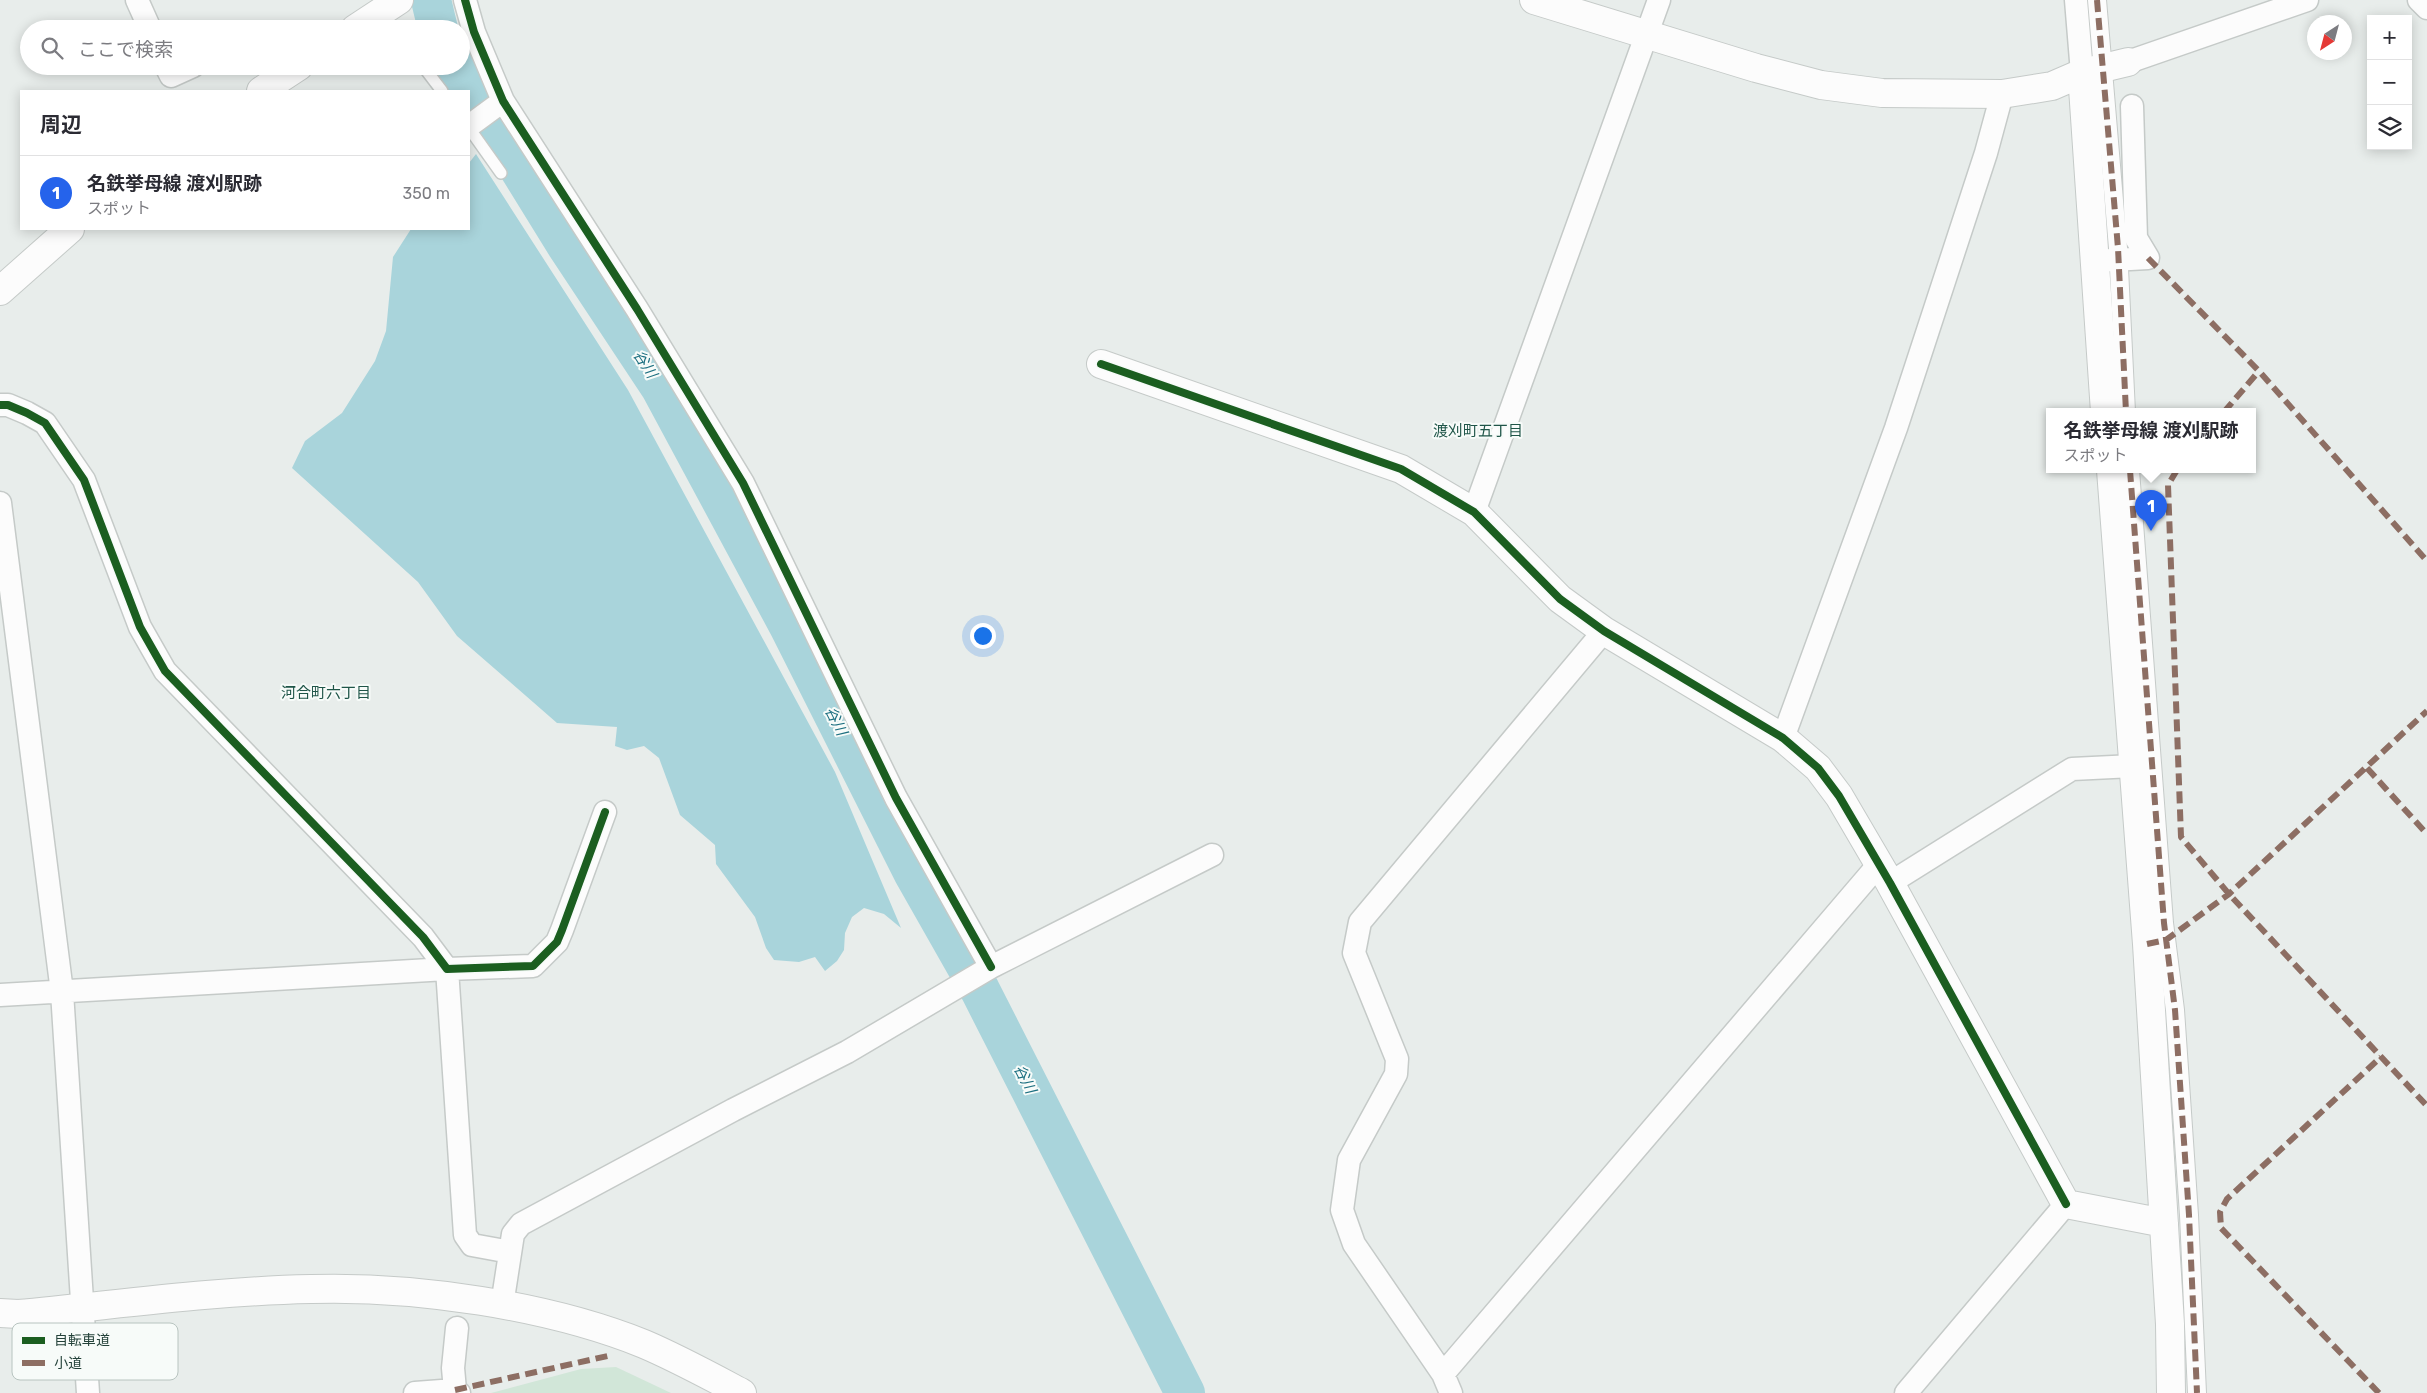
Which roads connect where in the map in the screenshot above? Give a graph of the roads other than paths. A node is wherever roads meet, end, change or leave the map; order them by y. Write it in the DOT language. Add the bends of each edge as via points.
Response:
graph roads {
  1 [pos="137,0"];
  2 [pos="399,0"];
  3 [pos="465,0"];
  4 [pos="1534,0"];
  5 [pos="1659,0"];
  6 [pos="2076,0"];
  7 [pos="2097,0"];
  8 [pos="2307,0"];
  9 [pos="2419,0"];
  10 [pos="2427,8"];
  11 [pos="146,20"];
  12 [pos="369,20"];
  13 [pos="1645,33"];
  14 [pos="2104,68"];
  15 [pos="430,75"];
  16 [pos="441,90"];
  17 [pos="2002,94"];
  18 [pos="499,104"];
  19 [pos="2132,106"];
  20 [pos="470,126"];
  21 [pos="470,128"];
  22 [pos="501,173"];
  23 [pos="69,230"];
  24 [pos="2106,261"];
  25 [pos="0,291"];
  26 [pos="1100,364"];
  27 [pos="0,405"];
  28 [pos="2105,408"];
  29 [pos="2125,408"];
  30 [pos="2110,473"];
  31 [pos="2130,473"];
  32 [pos="0,503"];
  33 [pos="1474,512"];
  34 [pos="1604,631"];
  35 [pos="1783,738"];
  36 [pos="2133,766"];
  37 [pos="605,812"];
  38 [pos="1212,855"];
  39 [pos="1885,873"];
  40 [pos="447,969"];
  41 [pos="988,969"];
  42 [pos="62,992"];
  43 [pos="0,995"];
  44 [pos="2066,1204"];
  45 [pos="2164,1223"];
  46 [pos="510,1252"];
  47 [pos="502,1305"];
  48 [pos="83,1308"];
  49 [pos="0,1313"];
  50 [pos="84,1323"];
  51 [pos="457,1328"];
  52 [pos="87,1380"];
  53 [pos="1447,1384"];
  54 [pos="457,1391"];
  55 [pos="88,1393"];
  56 [pos="415,1393"];
  57 [pos="742,1393"];
  58 [pos="1906,1393"];
  59 [pos="2171,1393"];
  60 [pos="2197,1393"];
  1 -- 11 [label="street"];
  2 -- 12 [label="street"];
  3 -- 18 [label="street"];
  4 -- 13 [label="street"];
  5 -- 13 [label="street"];
  6 -- 14 [label="street"];
  7 -- 14 [label="street"];
  8 -- 14 [label="street"];
  9 -- 10 [label="street"];
  13 -- 17 [label="street" via="1821,85 1882,93"];
  13 -- 33 [label="street"];
  14 -- 17 [label="street" via="2052,86"];
  14 -- 24 [label="street"];
  15 -- 16 [label="lane"];
  17 -- 35 [label="street" via="1986,153 1896,428"];
  18 -- 20 [label="street"];
  18 -- 41 [label="street" via="637,309 743,482 896,798"];
  19 -- 24 [label="street" via="2136,238 2148,258"];
  21 -- 22 [label="lane"];
  23 -- 25 [label="street"];
  24 -- 28 [label="street"];
  24 -- 29 [label="street"];
  26 -- 33 [label="street" via="1401,470"];
  27 -- 40 [label="street" via="21,410 45,423 84,480 140,627 165,671 423,937"];
  30 -- 36 [label="street"];
  31 -- 60 [label="street" via="2164,923 2175,1010"];
  32 -- 42 [label="street"];
  33 -- 34 [label="street" via="1560,598"];
  34 -- 35 [label="street"];
  34 -- 53 [label="street" via="1360,922 1354,953 1397,1059 1396,1074 1349,1160 1342,1210 1354,1244"];
  35 -- 39 [label="street" via="1818,768 1839,796"];
  36 -- 39 [label="street" via="2072,768"];
  36 -- 45 [label="street"];
  37 -- 40 [label="street" via="562,930 547,954 533,966"];
  38 -- 41 [label="street"];
  39 -- 44 [label="street"];
  39 -- 53 [label="street"];
  40 -- 42 [label="street"];
  40 -- 46 [label="street" via="465,1235 472,1245"];
  41 -- 46 [label="street" via="847,1052 521,1224 513,1234"];
  42 -- 43 [label="street"];
  42 -- 48 [label="street"];
  44 -- 45 [label="street"];
  44 -- 58 [label="street"];
  45 -- 59 [label="street"];
  46 -- 47 [label="street"];
  47 -- 48 [label="street" via="392,1292 312,1288"];
  47 -- 57 [label="street" via="576,1321 643,1344"];
  48 -- 49 [label="street"];
  48 -- 50 [label="street"];
  51 -- 54 [label="street" via="453,1368"];
  52 -- 55 [label="street"];
  54 -- 56 [label="street"];
}
